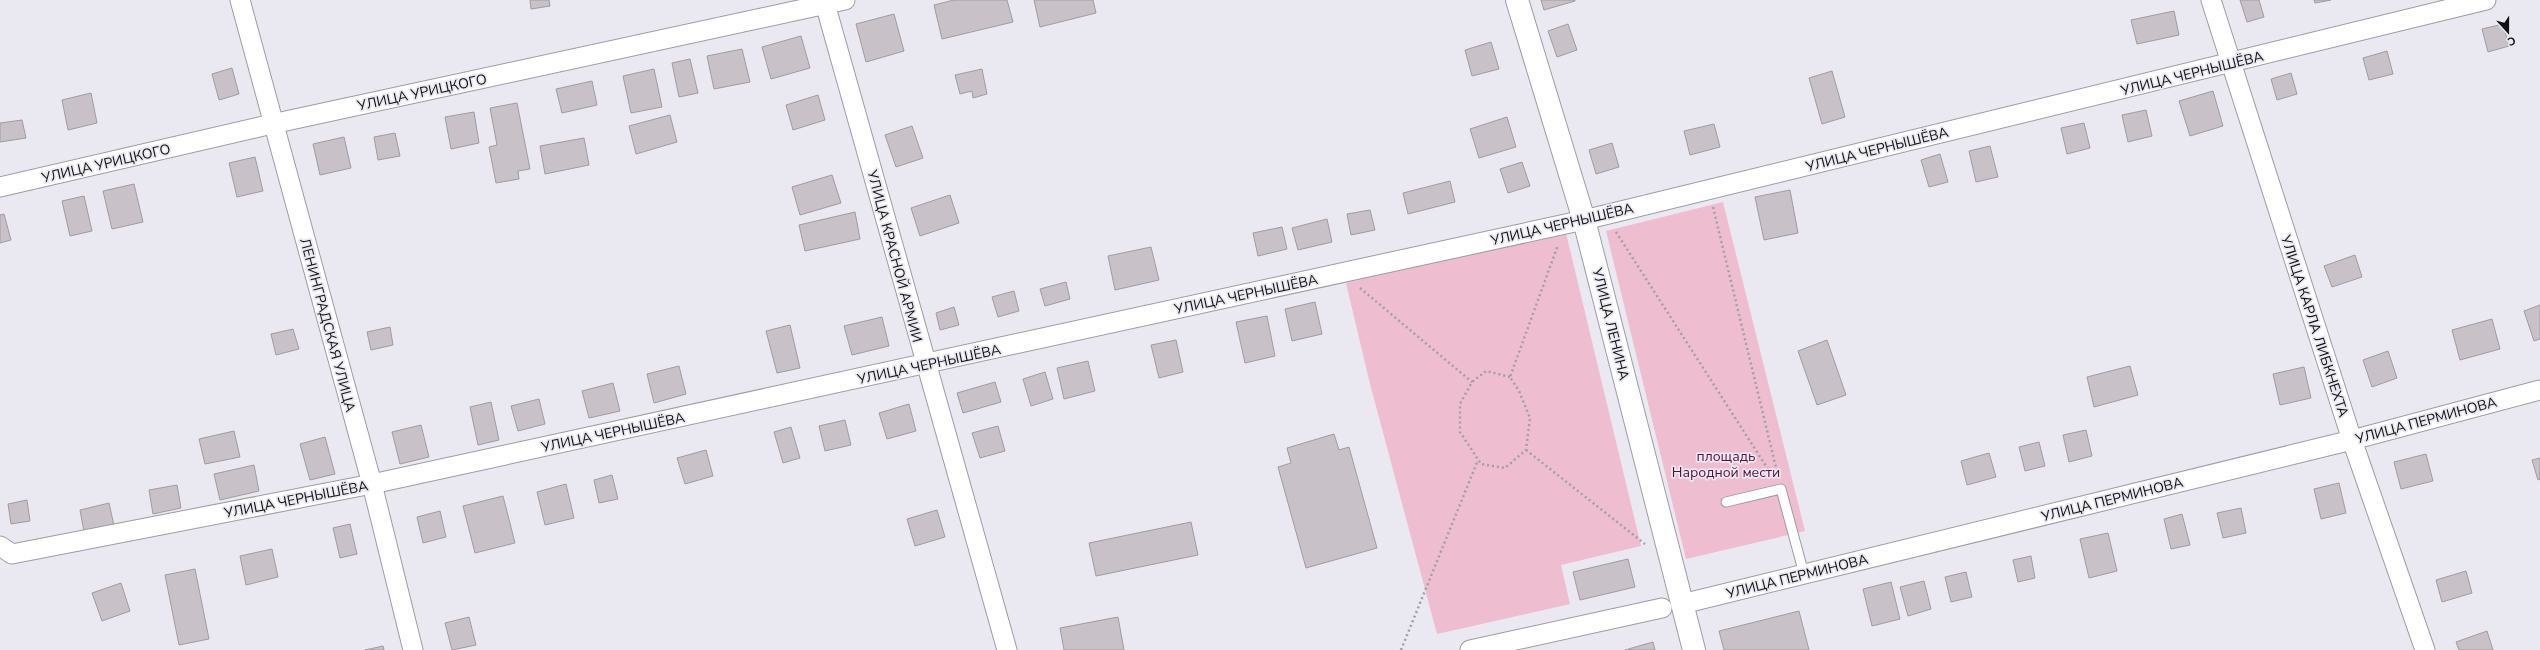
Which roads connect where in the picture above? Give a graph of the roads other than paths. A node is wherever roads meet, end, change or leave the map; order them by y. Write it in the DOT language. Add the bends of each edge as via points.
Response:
graph roads {
  1 [pos="240,0"];
  2 [pos="845,0"];
  3 [pos="1517,0"];
  4 [pos="2211,0"];
  5 [pos="2486,0"];
  6 [pos="824,2"];
  7 [pos="2232,63"];
  8 [pos="272,124"];
  9 [pos="0,187"];
  10 [pos="1575,222"];
  11 [pos="925,365"];
  12 [pos="2540,390"];
  13 [pos="2352,440"];
  14 [pos="372,484"];
  15 [pos="1726,502"];
  16 [pos="0,546"];
  17 [pos="1804,574"];
  18 [pos="1672,606"];
  19 [pos="413,650"];
  20 [pos="1007,650"];
  21 [pos="1470,650"];
  22 [pos="1694,650"];
  23 [pos="2425,650"];
  1 -- 8 [label="street, ЛЕНИНГРАДСКАЯ УЛИЦА"];
  2 -- 6 [label="street, УЛИЦА УРИЦКОГО"];
  3 -- 10 [label="street, УЛИЦА ЛЕНИНА"];
  4 -- 7 [label="street, УЛИЦА КАРЛА ЛИБКНЕХТА"];
  5 -- 7 [label="street, УЛИЦА ЧЕРНЫШЁВА"];
  6 -- 8 [label="street, УЛИЦА УРИЦКОГО"];
  6 -- 11 [label="street, УЛИЦА КРАСНОЙ АРМИИ"];
  7 -- 10 [label="street, УЛИЦА ЧЕРНЫШЁВА"];
  7 -- 13 [label="street, УЛИЦА КАРЛА ЛИБКНЕХТА"];
  8 -- 9 [label="street, УЛИЦА УРИЦКОГО"];
  8 -- 14 [label="street, ЛЕНИНГРАДСКАЯ УЛИЦА"];
  10 -- 11 [label="street, УЛИЦА ЧЕРНЫШЁВА"];
  10 -- 18 [label="street, УЛИЦА ЛЕНИНА"];
  11 -- 14 [label="street, УЛИЦА ЧЕРНЫШЁВА"];
  11 -- 20 [label="street, УЛИЦА КРАСНОЙ АРМИИ"];
  12 -- 13 [label="street, УЛИЦА ПЕРМИНОВА"];
  13 -- 17 [label="street, УЛИЦА ПЕРМИНОВА"];
  13 -- 23 [label="street, УЛИЦА КАРЛА ЛИБКНЕХТА"];
  14 -- 16 [label="street, УЛИЦА ЧЕРНЫШЁВА" via="12,554"];
  14 -- 19 [label="street, ЛЕНИНГРАДСКАЯ УЛИЦА"];
  15 -- 17 [label="lane" via="1781,489"];
  17 -- 18 [label="street, УЛИЦА ПЕРМИНОВА"];
  18 -- 21 [label="street, УЛИЦА ПЕРМИНОВА"];
  18 -- 22 [label="street, УЛИЦА ЛЕНИНА"];
}
